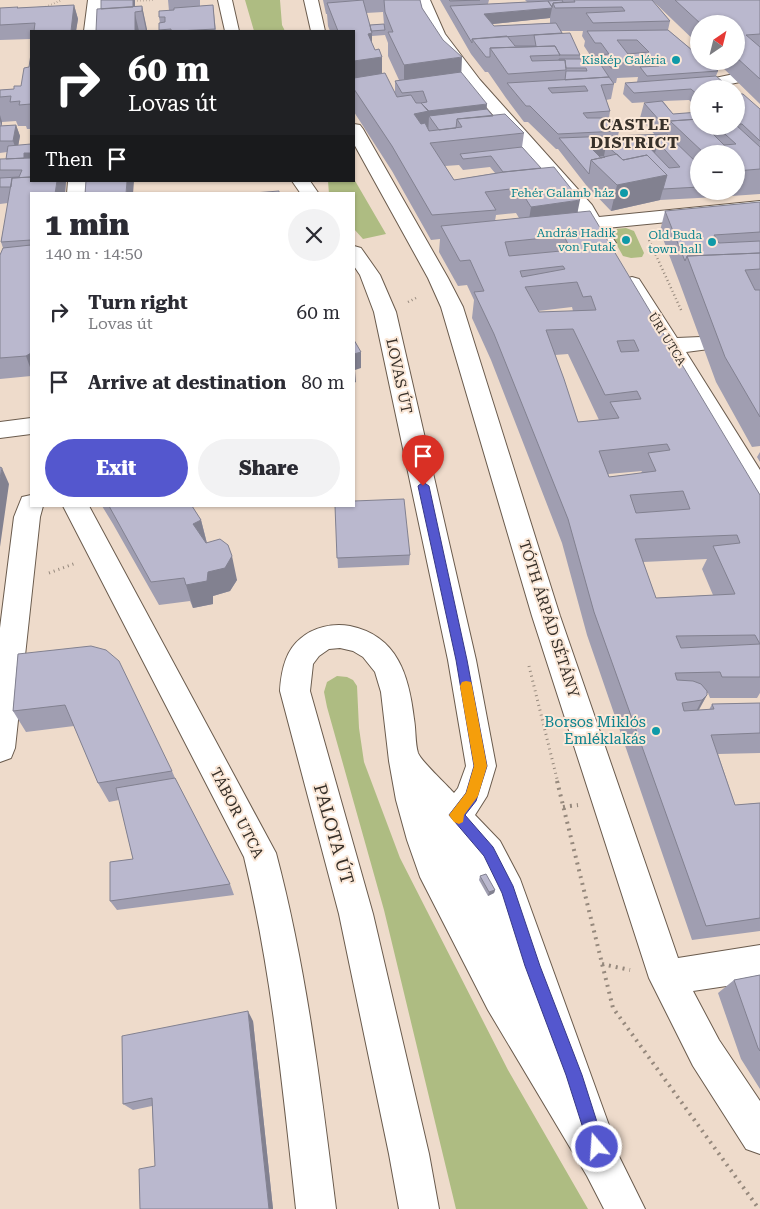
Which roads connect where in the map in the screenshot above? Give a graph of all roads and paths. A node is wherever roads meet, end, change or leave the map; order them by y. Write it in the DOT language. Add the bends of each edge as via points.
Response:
graph roads {
  1 [pos="62,0"];
  2 [pos="153,0"];
  3 [pos="225,0"];
  4 [pos="311,0"];
  5 [pos="423,0"];
  6 [pos="95,2"];
  7 [pos="36,10"];
  8 [pos="92,30"];
  9 [pos="232,30"];
  10 [pos="318,30"];
  11 [pos="355,131"];
  12 [pos="760,207"];
  13 [pos="657,217"];
  14 [pos="594,223"];
  15 [pos="564,233"];
  16 [pos="355,253"];
  17 [pos="699,344"];
  18 [pos="672,345"];
  19 [pos="30,426"];
  20 [pos="0,430"];
  21 [pos="750,454"];
  22 [pos="760,493"];
  23 [pos="30,507"];
  24 [pos="76,507"];
  25 [pos="99,552"];
  26 [pos="19,580"];
  27 [pos="0,748"];
  28 [pos="438,824"];
  29 [pos="760,963"];
  30 [pos="667,978"];
  31 [pos="760,1135"];
  32 [pos="602,1165"];
  33 [pos="316,1209"];
  34 [pos="419,1209"];
  35 [pos="625,1209"];
  1 -- 7 [label="path"];
  2 -- 6 [label="path"];
  3 -- 9 [label="street"];
  4 -- 10 [label="street"];
  5 -- 14 [label="street, ÚRI UTCA" via="465,84 585,209"];
  6 -- 8 [label="street"];
  11 -- 30 [label="street, TÓTH ÁRPÁD SÉTÁNY" via="429,247 438,278 452,307 546,616"];
  12 -- 13 [label="street"];
  13 -- 14 [label="street"];
  13 -- 17 [label="path" via="648,238"];
  14 -- 15 [label="street" via="583,231"];
  14 -- 18 [label="street, ÚRI UTCA"];
  16 -- 28 [label="street, LOVAS ÚT" via="370,275 385,312 462,660 481,766 472,796"];
  17 -- 18 [label="street"];
  18 -- 21 [label="street, ÚRI UTCA"];
  19 -- 20 [label="street"];
  21 -- 22 [label="street, ÚRI UTCA"];
  23 -- 26 [label="street"];
  24 -- 25 [label="street, TÁBOR UTCA"];
  25 -- 26 [label="path" via="64,569"];
  25 -- 33 [label="street, TÁBOR UTCA" via="260,853 275,908 294,1025"];
  26 -- 27 [label="street"];
  28 -- 32 [label="street, PALOTA ÚT" via="432,866 496,991"];
  28 -- 32 [label="street, PALOTA ÚT" via="488,852 508,891 574,1075"];
  28 -- 34 [label="street, PALOTA ÚT" via="404,761 391,677 382,659 363,641 350,637 336,636 316,643 302,657 295,676 295,691 356,914"];
  29 -- 30 [label="street"];
  30 -- 31 [label="street, TÓTH ÁRPÁD SÉTÁNY" via="706,1053"];
  32 -- 35 [label="street, PALOTA ÚT"];
}
